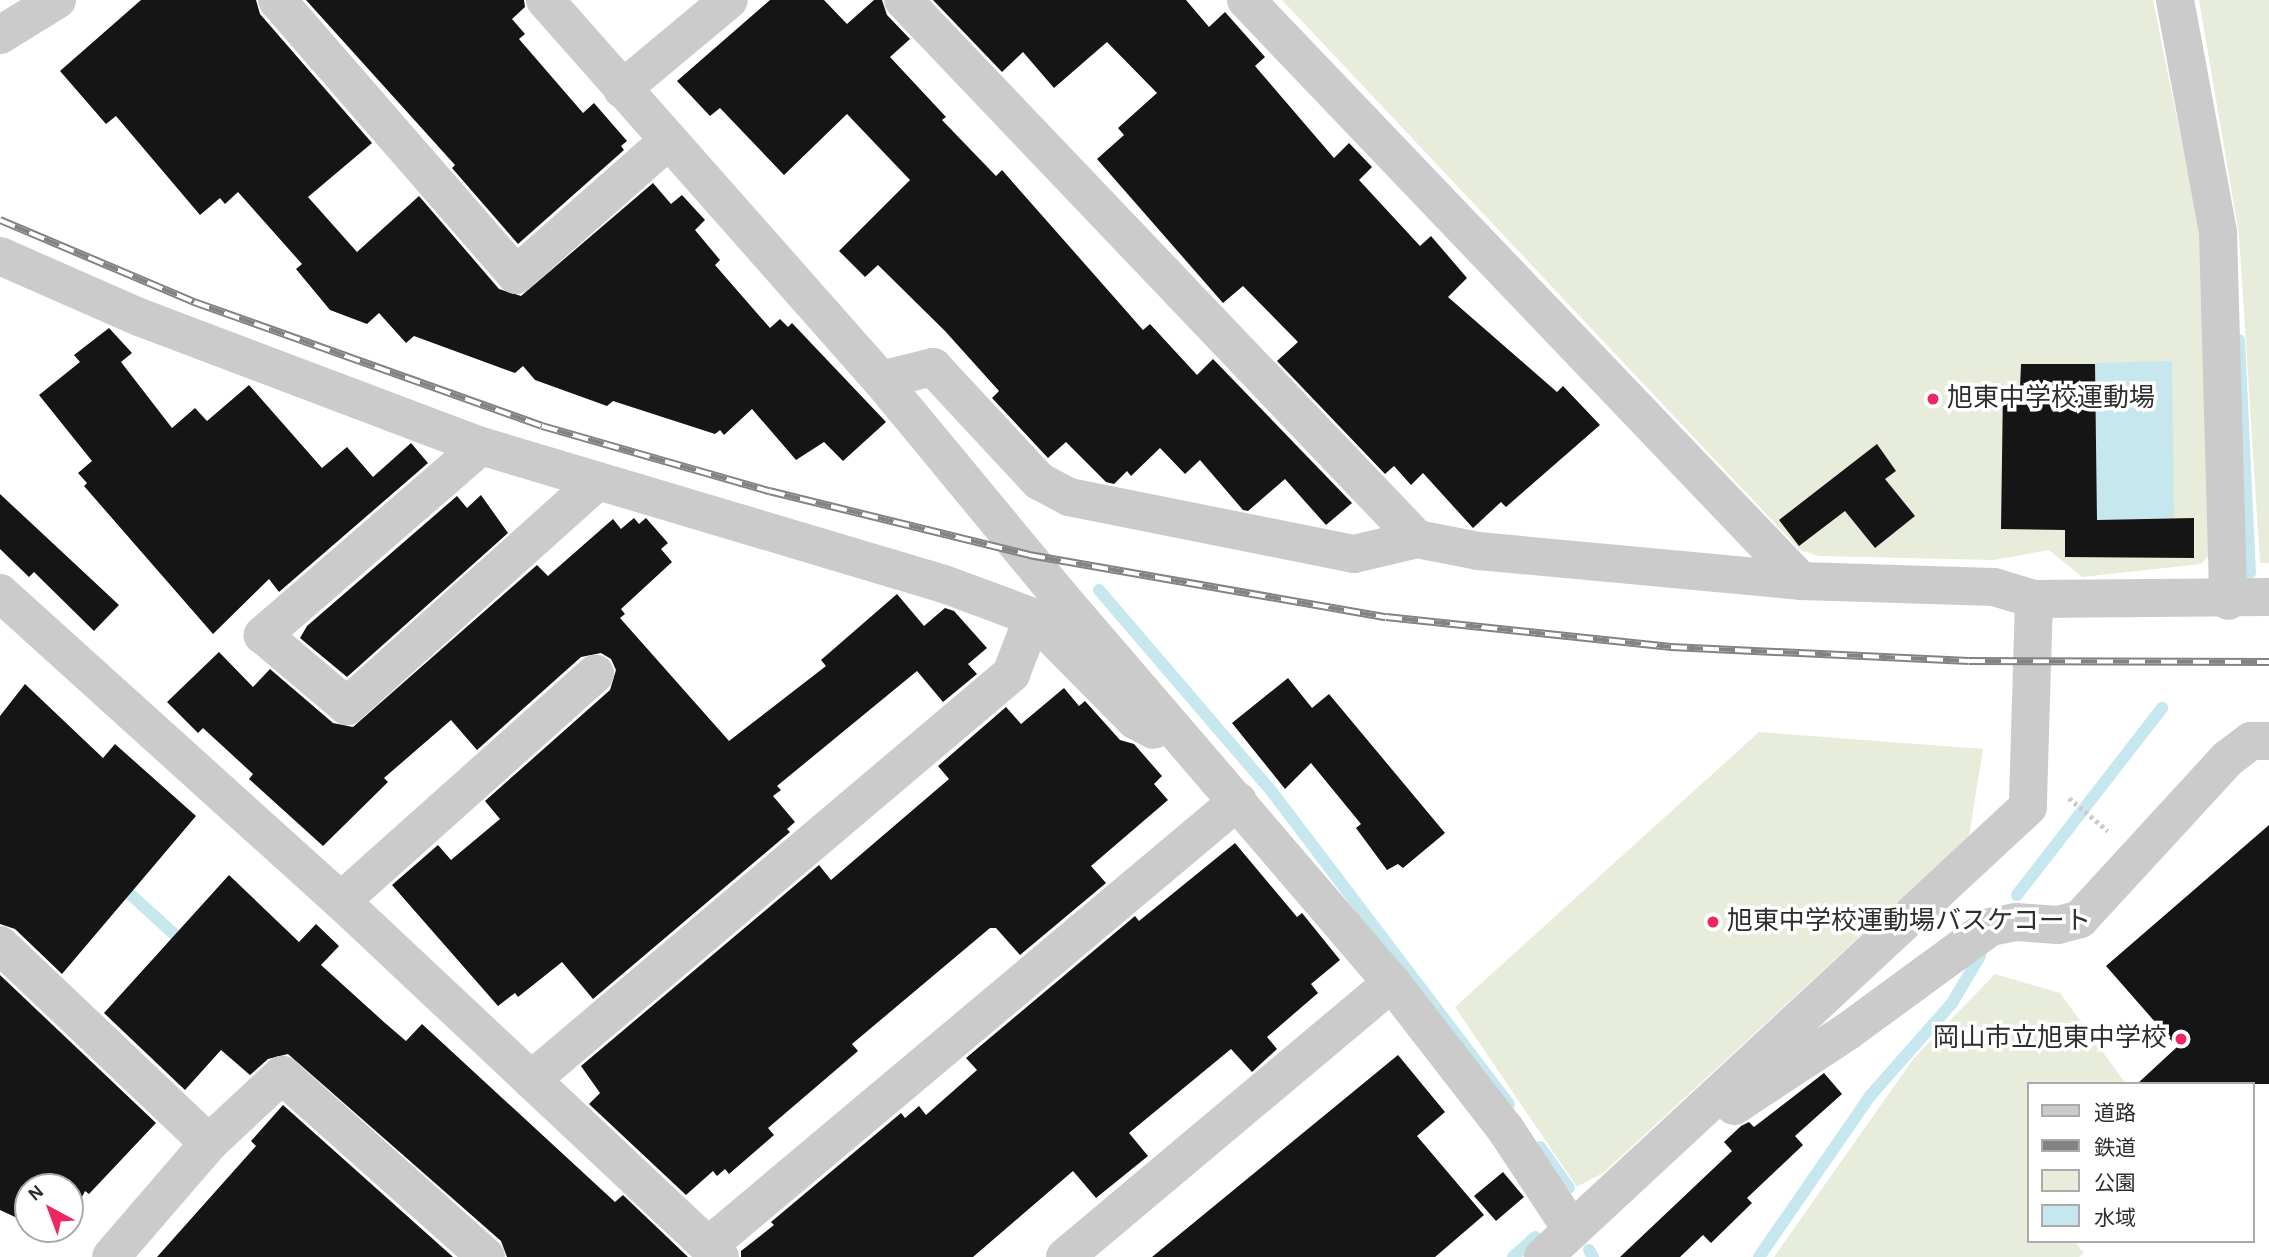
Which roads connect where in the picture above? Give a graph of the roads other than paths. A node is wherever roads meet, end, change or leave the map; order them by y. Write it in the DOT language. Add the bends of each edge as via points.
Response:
graph roads {
  1 [pos="57,0"];
  2 [pos="278,0"];
  3 [pos="545,0"];
  4 [pos="729,0"];
  5 [pos="902,0"];
  6 [pos="1246,0"];
  7 [pos="2175,0"];
  8 [pos="0,35"];
  9 [pos="622,89"];
  10 [pos="668,141"];
  11 [pos="0,256"];
  12 [pos="881,380"];
  13 [pos="481,446"];
  14 [pos="597,482"];
  15 [pos="1417,539"];
  16 [pos="1801,581"];
  17 [pos="0,593"];
  18 [pos="2269,597"];
  19 [pos="2034,599"];
  20 [pos="2228,601"];
  21 [pos="1033,617"];
  22 [pos="595,674"];
  23 [pos="2269,740"];
  24 [pos="1199,754"];
  25 [pos="1238,801"];
  26 [pos="341,901"];
  27 [pos="0,945"];
  28 [pos="1392,983"];
  29 [pos="531,1080"];
  30 [pos="209,1143"];
  31 [pos="1639,1169"];
  32 [pos="1560,1247"];
  33 [pos="714,1251"];
  34 [pos="111,1257"];
  35 [pos="486,1257"];
  36 [pos="1065,1257"];
  1 -- 8 [label="street"];
  2 -- 10 [label="street" via="516,275"];
  3 -- 9 [label="street"];
  4 -- 9 [label="street"];
  5 -- 15 [label="street"];
  6 -- 16 [label="street"];
  7 -- 20 [label="street" via="2218,233"];
  9 -- 10 [label="street"];
  10 -- 12 [label="street"];
  11 -- 13 [label="street" via="139,317"];
  12 -- 15 [label="street" via="933,367 1039,481 1069,497 1354,554"];
  12 -- 24 [label="street" via="1059,595"];
  13 -- 14 [label="street"];
  13 -- 14 [label="street" via="263,635 347,706"];
  14 -- 21 [label="street" via="944,584"];
  15 -- 16 [label="street" via="1478,551"];
  16 -- 19 [label="street" via="1994,587"];
  17 -- 26 [label="street"];
  18 -- 20 [label="street"];
  19 -- 20 [label="street"];
  19 -- 31 [label="street" via="2028,807"];
  21 -- 24 [label="street" via="1135,720"];
  21 -- 29 [label="street" via="1011,674"];
  22 -- 26 [label="street"];
  23 -- 31 [label="street" via="2251,741 2227,759 2080,919 2057,925 2017,922 1990,927 1849,1031"];
  24 -- 25 [label="street"];
  25 -- 28 [label="street"];
  25 -- 33 [label="street"];
  26 -- 29 [label="street"];
  27 -- 30 [label="street"];
  28 -- 32 [label="street" via="1506,1130"];
  28 -- 36 [label="street"];
  29 -- 33 [label="street"];
  30 -- 34 [label="street"];
  30 -- 35 [label="street" via="282,1075"];
  31 -- 32 [label="street"];
}
